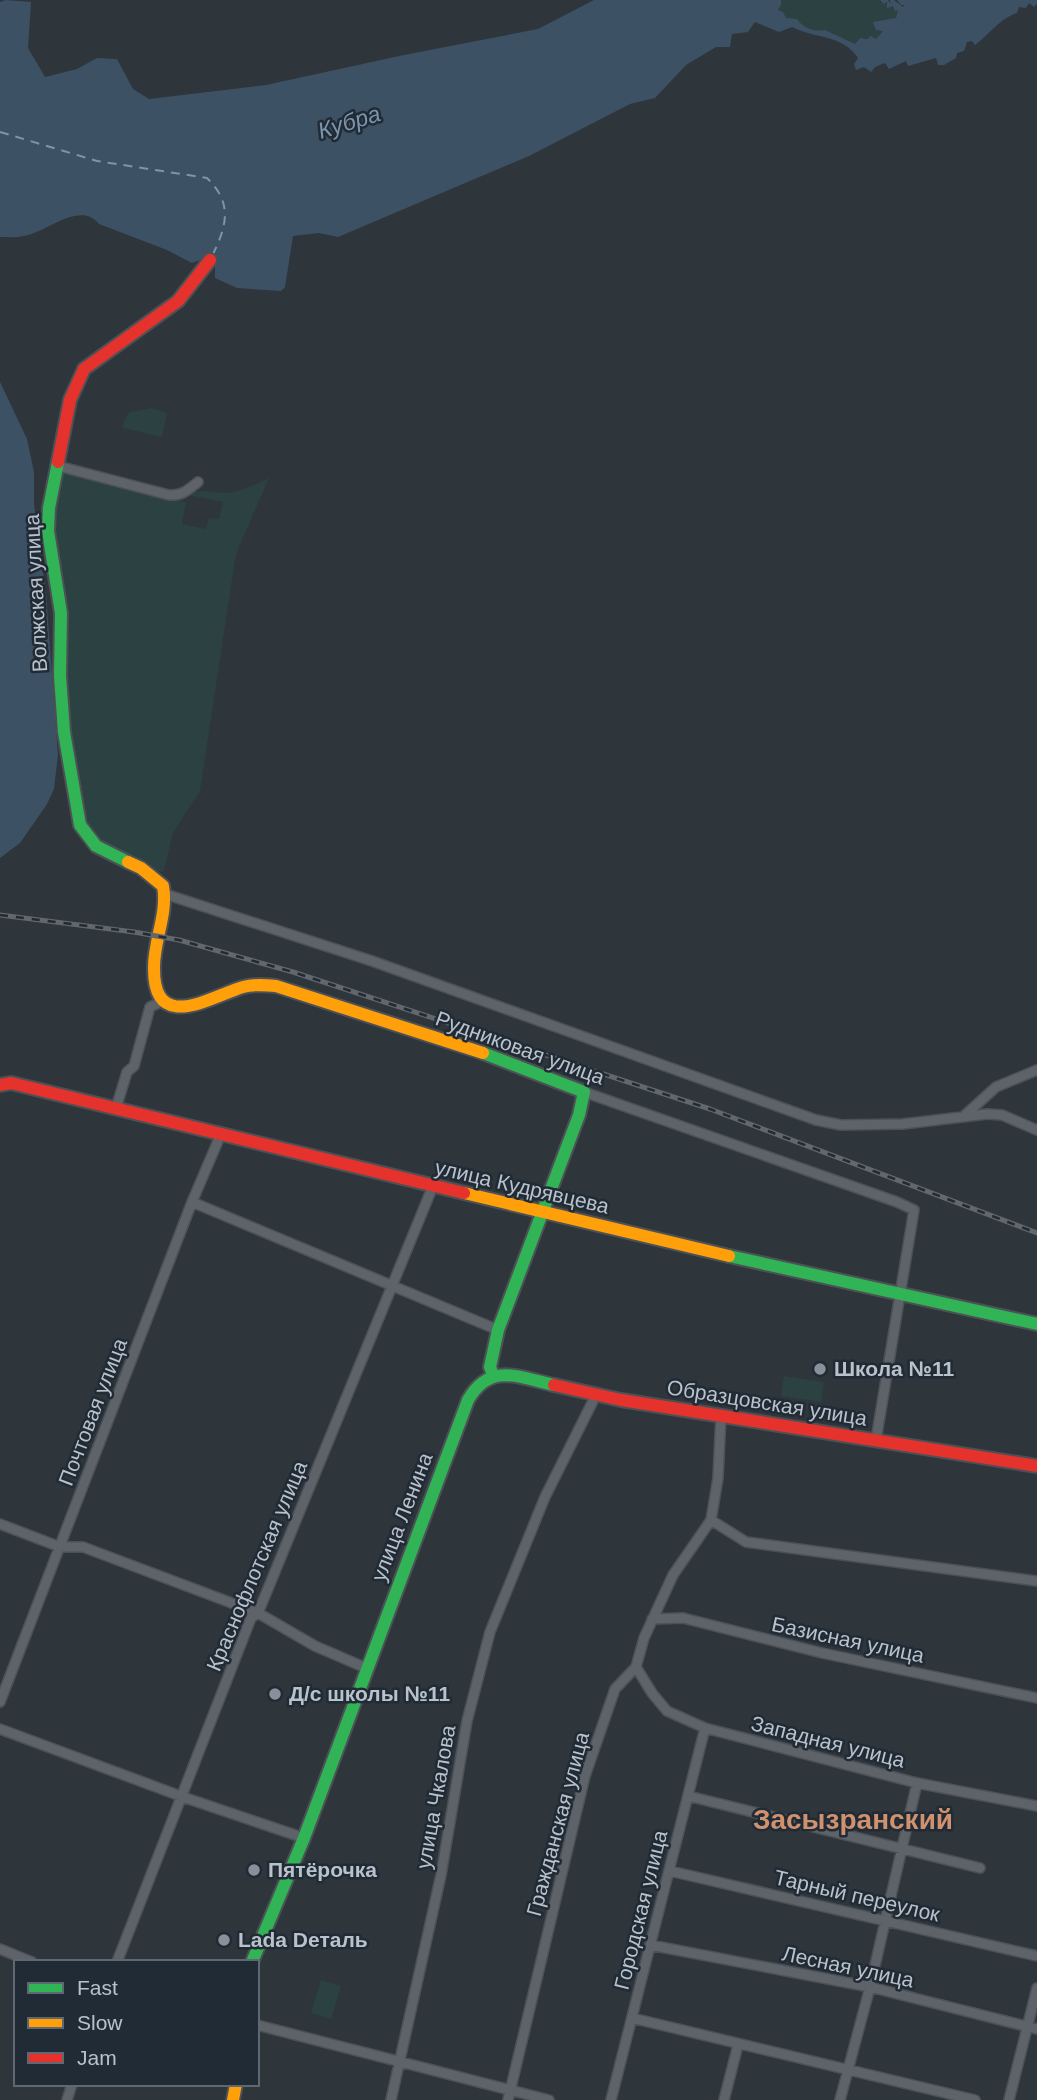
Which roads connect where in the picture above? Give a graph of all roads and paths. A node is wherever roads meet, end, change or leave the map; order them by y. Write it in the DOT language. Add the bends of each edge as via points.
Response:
graph roads {
  1 [pos="210,260"];
  2 [pos="58,467"];
  3 [pos="198,482"];
  4 [pos="165,894"];
  5 [pos="163,1001"];
  6 [pos="1037,1070"];
  7 [pos="0,1085"];
  8 [pos="584,1092"];
  9 [pos="117,1108"];
  10 [pos="964,1116"];
  11 [pos="1037,1130"];
  12 [pos="221,1134"];
  13 [pos="433,1186"];
  14 [pos="192,1202"];
  15 [pos="542,1210"];
  16 [pos="393,1285"];
  17 [pos="899,1295"];
  18 [pos="1037,1324"];
  19 [pos="498,1330"];
  20 [pos="492,1375"];
  21 [pos="596,1395"];
  22 [pos="721,1415"];
  23 [pos="876,1440"];
  24 [pos="1037,1466"];
  25 [pos="711,1520"];
  26 [pos="0,1524"];
  27 [pos="60,1547"];
  28 [pos="1037,1581"];
  29 [pos="257,1613"];
  30 [pos="652,1619"];
  31 [pos="636,1667"];
  32 [pos="366,1668"];
  33 [pos="1037,1698"];
  34 [pos="0,1702"];
  35 [pos="705,1728"];
  36 [pos="0,1729"];
  37 [pos="917,1783"];
  38 [pos="688,1796"];
  39 [pos="183,1797"];
  40 [pos="1037,1806"];
  41 [pos="304,1839"];
  42 [pos="902,1848"];
  43 [pos="980,1868"];
  44 [pos="670,1871"];
  45 [pos="887,1920"];
  46 [pos="650,1945"];
  47 [pos="0,1949"];
  48 [pos="1037,1956"];
  49 [pos="27,1960"];
  50 [pos="118,1960"];
  51 [pos="253,1960"];
  52 [pos="870,1987"];
  53 [pos="1037,1988"];
  54 [pos="632,2018"];
  55 [pos="259,2025"];
  56 [pos="1032,2028"];
  57 [pos="738,2045"];
  58 [pos="398,2060"];
  59 [pos="848,2069"];
  60 [pos="923,2088"];
  61 [pos="509,2090"];
  62 [pos="391,2100"];
  63 [pos="508,2100"];
  64 [pos="549,2100"];
  65 [pos="611,2100"];
  66 [pos="724,2100"];
  67 [pos="840,2100"];
  68 [pos="920,2100"];
  69 [pos="975,2100"];
  70 [pos="1009,2100"];
  1 -- 2 [label="street, Волжская улица" via="178,301 84,369 70,400"];
  2 -- 3 [label="street" via="178,496"];
  2 -- 4 [label="street, Волжская улица" via="48,531 61,613 64,732 77,817 90,840 149,873"];
  4 -- 5 [label="street" via="154,978"];
  4 -- 10 [label="street" via="372,961 816,1120 841,1125 903,1124"];
  5 -- 8 [label="street, Рудниковая улица" via="188,1008 244,987 276,986 465,1046"];
  5 -- 9 [label="street" via="150,1007"];
  6 -- 10 [label="street" via="996,1087"];
  7 -- 9 [label="street, улица Кудрявцева" via="11,1083"];
  8 -- 15 [label="street"];
  8 -- 17 [label="street, Рудниковая улица" via="914,1210"];
  9 -- 12 [label="street, улица Кудрявцева"];
  10 -- 11 [label="street" via="1002,1115"];
  12 -- 13 [label="street, улица Кудрявцева"];
  12 -- 14 [label="street, Почтовая улица"];
  13 -- 15 [label="street, улица Кудрявцева"];
  13 -- 16 [label="street, Краснофлотская улица"];
  14 -- 16 [label="street"];
  14 -- 27 [label="street, Почтовая улица"];
  15 -- 17 [label="street, улица Кудрявцева"];
  15 -- 19 [label="street"];
  16 -- 19 [label="street"];
  16 -- 29 [label="street, Краснофлотская улица"];
  17 -- 18 [label="street, улица Кудрявцева"];
  17 -- 23 [label="street"];
  19 -- 20 [label="street"];
  20 -- 21 [label="street, Образцовская улица"];
  20 -- 32 [label="street, улица Ленина" via="480,1381 464,1406"];
  21 -- 22 [label="street, Образцовская улица"];
  21 -- 58 [label="street, улица Чкалова" via="545,1497 490,1632 467,1721 441,1875"];
  22 -- 23 [label="street, Образцовская улица"];
  22 -- 25 [label="street, Гражданская улица"];
  23 -- 24 [label="street, Образцовская улица"];
  25 -- 28 [label="street" via="746,1542"];
  25 -- 30 [label="street, Гражданская улица" via="673,1575"];
  26 -- 27 [label="street"];
  27 -- 29 [label="street" via="83,1548"];
  27 -- 34 [label="street, Почтовая улица"];
  29 -- 32 [label="street"];
  29 -- 39 [label="street, Краснофлотская улица" via="251,1618"];
  30 -- 31 [label="street, Гражданская улица"];
  30 -- 33 [label="street, Базисная улица" via="683,1618 808,1650"];
  31 -- 35 [label="street, Западная улица" via="667,1711"];
  31 -- 61 [label="street, Гражданская улица" via="615,1689 585,1776"];
  32 -- 41 [label="street, улица Ленина"];
  35 -- 37 [label="street, Западная улица"];
  35 -- 38 [label="street, Городская улица"];
  36 -- 39 [label="street"];
  37 -- 40 [label="street, Западная улица"];
  37 -- 42 [label="street"];
  38 -- 42 [label="street"];
  38 -- 44 [label="street, Городская улица"];
  39 -- 41 [label="street"];
  39 -- 50 [label="street, Краснофлотская улица"];
  41 -- 51 [label="street, улица Ленина"];
  42 -- 43 [label="street"];
  42 -- 45 [label="street"];
  44 -- 45 [label="street, Тарный переулок"];
  44 -- 46 [label="street, Городская улица"];
  45 -- 48 [label="street, Тарный переулок"];
  45 -- 52 [label="street"];
  46 -- 52 [label="street, Лесная улица"];
  46 -- 54 [label="street, Городская улица"];
  47 -- 49 [label="street"];
  52 -- 56 [label="street, Лесная улица"];
  52 -- 59 [label="street"];
  53 -- 56 [label="street"];
  54 -- 57 [label="street"];
  54 -- 65 [label="street, Городская улица"];
  55 -- 58 [label="street"];
  56 -- 70 [label="street"];
  57 -- 59 [label="street"];
  57 -- 66 [label="street"];
  58 -- 61 [label="street"];
  58 -- 62 [label="street, улица Чкалова"];
  59 -- 60 [label="street"];
  59 -- 67 [label="street"];
  60 -- 68 [label="street"];
  60 -- 69 [label="street"];
  61 -- 63 [label="street, Гражданская улица"];
  61 -- 64 [label="street"];
}
